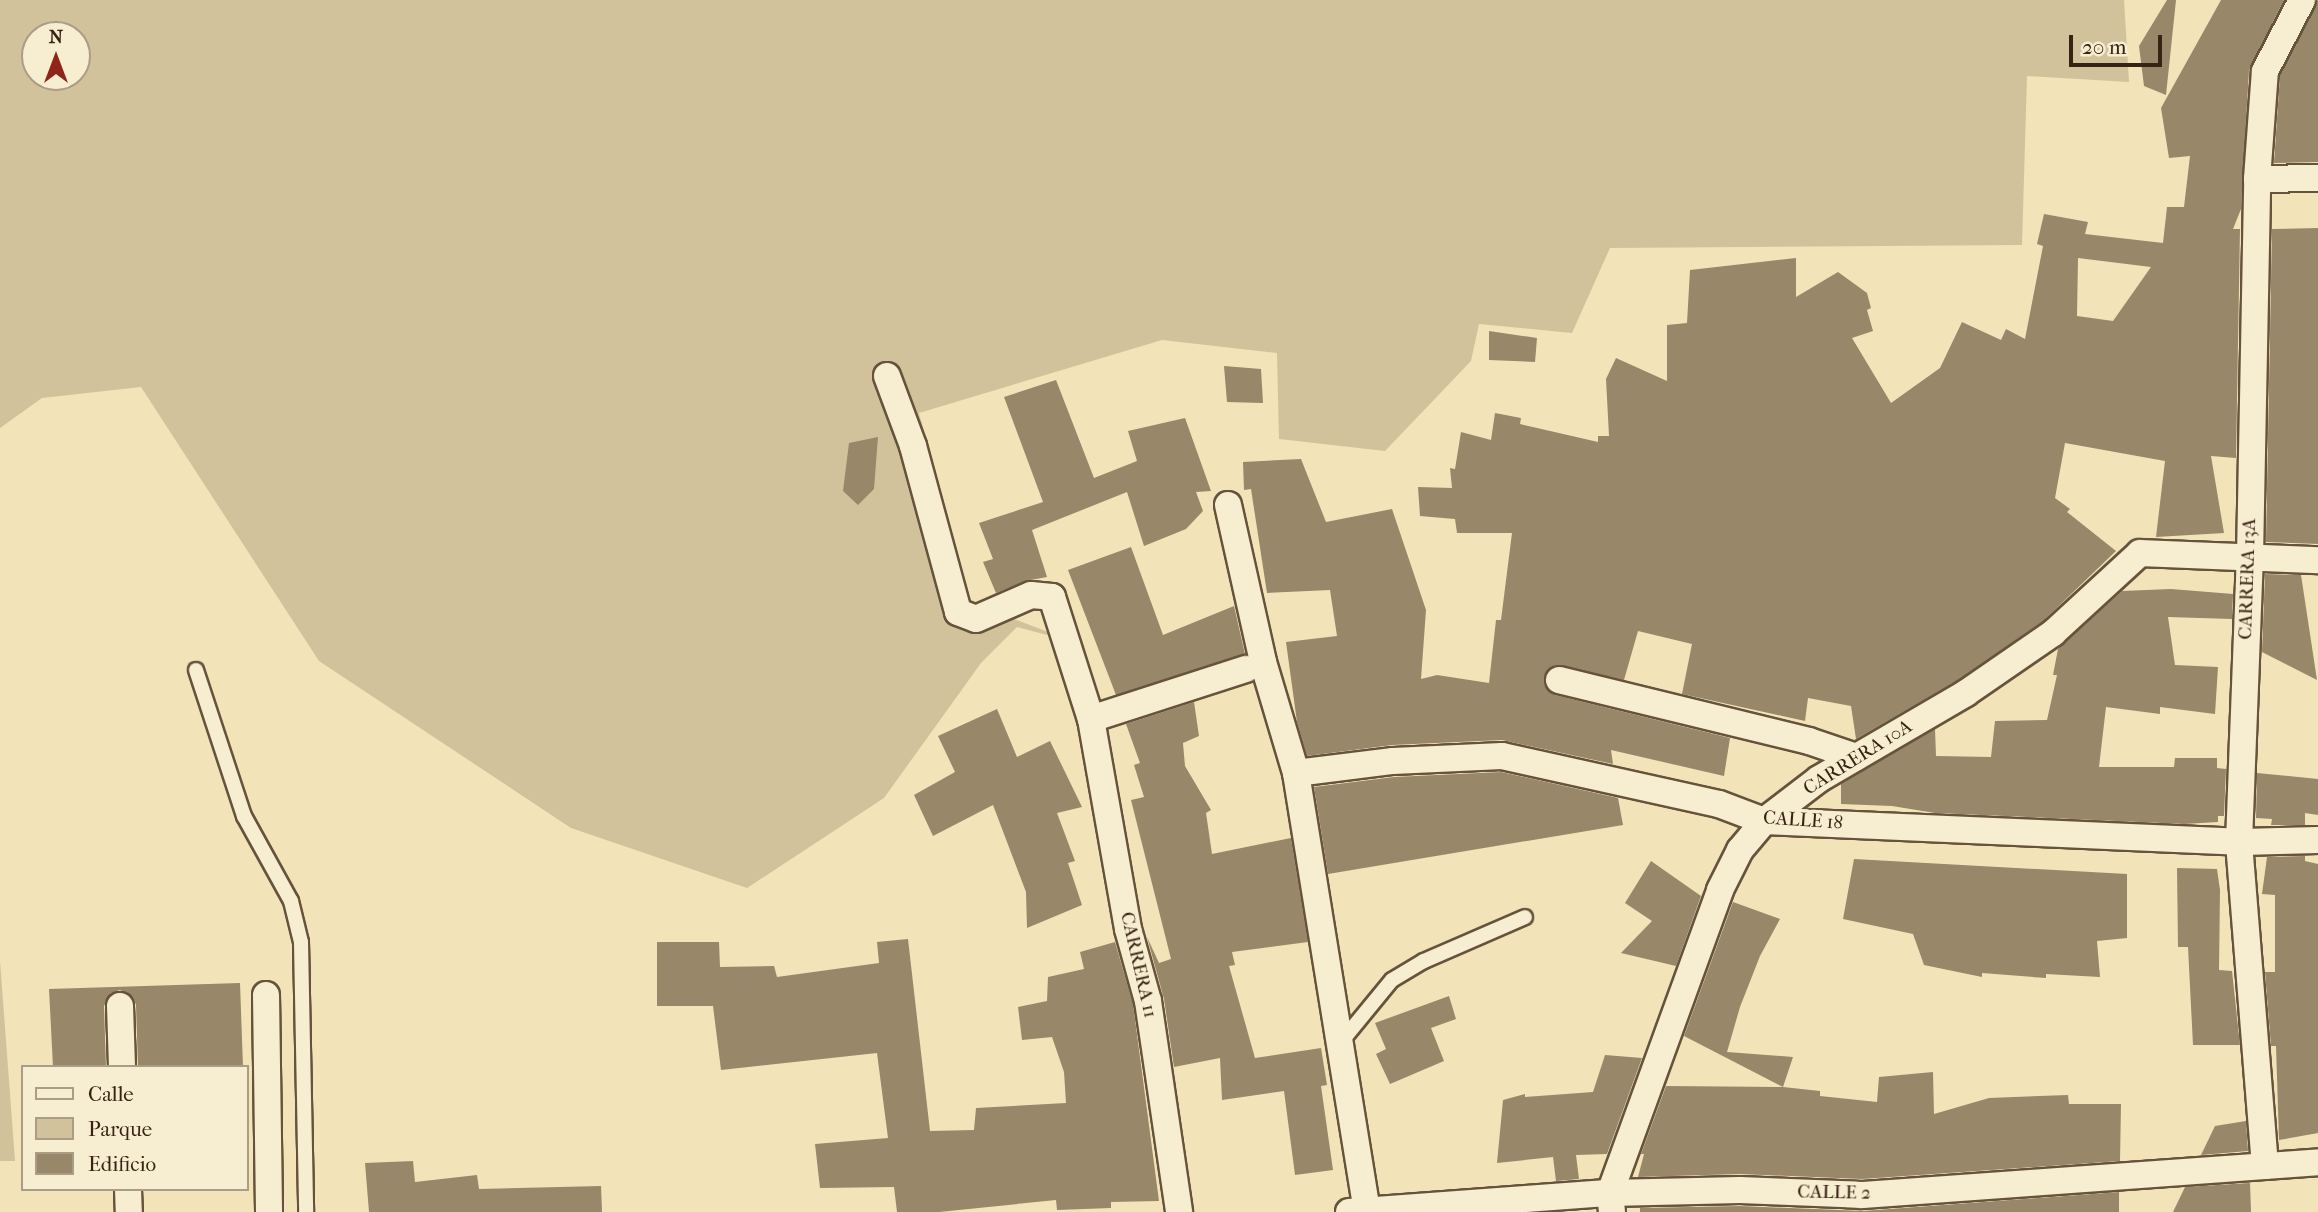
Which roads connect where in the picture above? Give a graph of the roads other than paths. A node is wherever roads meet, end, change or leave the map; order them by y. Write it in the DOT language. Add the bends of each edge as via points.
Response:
graph roads {
  1 [pos="2302,0"];
  2 [pos="2318,177"];
  3 [pos="2257,179"];
  4 [pos="887,376"];
  5 [pos="1228,505"];
  6 [pos="2250,557"];
  7 [pos="2318,560"];
  8 [pos="1246,669"];
  9 [pos="196,670"];
  10 [pos="1559,680"];
  11 [pos="1091,719"];
  12 [pos="1856,757"];
  13 [pos="1296,773"];
  14 [pos="1764,821"];
  15 [pos="2318,840"];
  16 [pos="2239,842"];
  17 [pos="1525,916"];
  18 [pos="266,995"];
  19 [pos="120,1006"];
  20 [pos="1341,1042"];
  21 [pos="122,1065"];
  22 [pos="2318,1162"];
  23 [pos="2265,1166"];
  24 [pos="128,1191"];
  25 [pos="1611,1202"];
  26 [pos="1862,1203"];
  27 [pos="1358,1211"];
  28 [pos="129,1212"];
  29 [pos="269,1212"];
  30 [pos="306,1212"];
  31 [pos="1179,1212"];
  1 -- 3 [label="street, CARRERA 13A" via="2265,71"];
  2 -- 3 [label="street"];
  3 -- 6 [label="street, CARRERA 13A"];
  4 -- 11 [label="street, CARRERA 11" via="913,446 958,612 975,619 1031,595 1052,597"];
  5 -- 13 [label="street" via="1263,662"];
  6 -- 7 [label="street"];
  6 -- 12 [label="street, CARRERA 10A" via="2140,553 2053,634 1966,693"];
  6 -- 16 [label="street, CARRERA 13A"];
  8 -- 11 [label="street"];
  9 -- 30 [label="lane" via="244,816 291,901 301,942"];
  10 -- 12 [label="street" via="1809,741"];
  11 -- 31 [label="street, CARRERA 11" via="1128,929 1148,1001"];
  12 -- 14 [label="street, CARRERA 10A"];
  13 -- 14 [label="street, CALLE 18" via="1393,761 1502,756 1719,804"];
  13 -- 20 [label="street"];
  14 -- 16 [label="street, CALLE 18"];
  14 -- 25 [label="street, CARRERA 10A" via="1740,850 1720,890"];
  15 -- 16 [label="street, CALLE 18"];
  16 -- 23 [label="street, CARRERA 13A"];
  17 -- 20 [label="lane" via="1392,980"];
  18 -- 29 [label="street"];
  19 -- 21 [label="street"];
  20 -- 27 [label="street"];
  22 -- 23 [label="street, CALLE 2"];
  23 -- 26 [label="street, CALLE 2"];
  24 -- 28 [label="street"];
  25 -- 26 [label="street, CALLE 2" via="1740,1190"];
  25 -- 27 [label="street, CALLE 2"];
}
